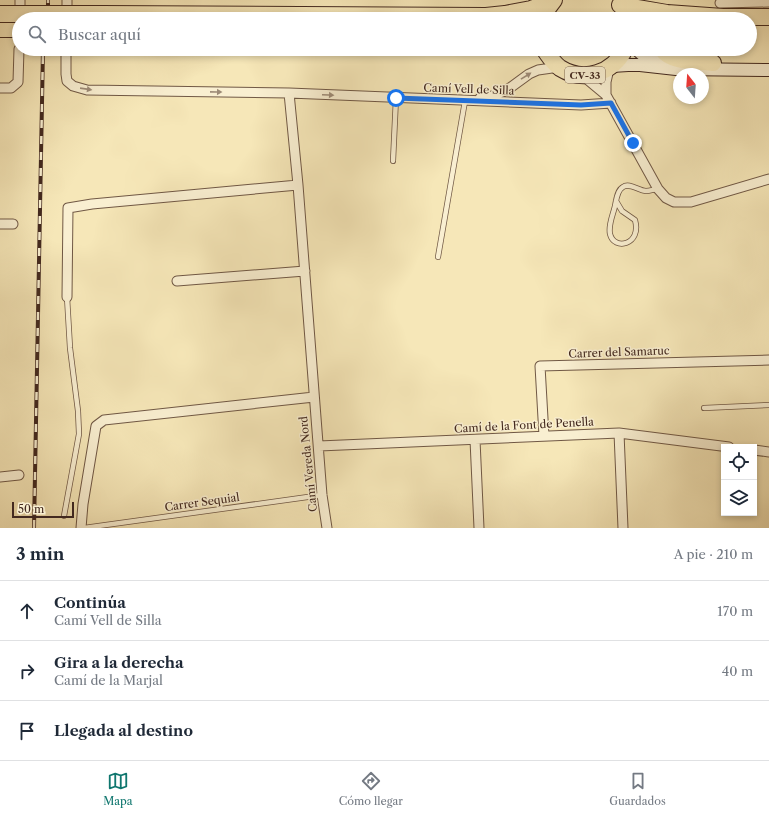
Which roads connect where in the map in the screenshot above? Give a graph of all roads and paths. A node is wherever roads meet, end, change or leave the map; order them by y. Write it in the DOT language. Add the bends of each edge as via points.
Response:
graph roads {
  1 [pos="20,0"];
  2 [pos="67,0"];
  3 [pos="553,1"];
  4 [pos="618,2"];
  5 [pos="769,2"];
  6 [pos="721,10"];
  7 [pos="20,12"];
  8 [pos="67,12"];
  9 [pos="515,12"];
  10 [pos="545,12"];
  11 [pos="623,12"];
  12 [pos="663,12"];
  13 [pos="685,12"];
  14 [pos="715,12"];
  15 [pos="735,12"];
  16 [pos="0,14"];
  17 [pos="12,14"];
  18 [pos="757,15"];
  19 [pos="769,17"];
  20 [pos="0,29"];
  21 [pos="12,30"];
  22 [pos="20,56"];
  23 [pos="66,56"];
  24 [pos="548,56"];
  25 [pos="621,56"];
  26 [pos="646,56"];
  27 [pos="670,56"];
  28 [pos="713,62"];
  29 [pos="769,63"];
  30 [pos="610,67"];
  31 [pos="559,68"];
  32 [pos="769,70"];
  33 [pos="582,75"];
  34 [pos="0,88"];
  35 [pos="289,93"];
  36 [pos="396,98"];
  37 [pos="608,99"];
  38 [pos="465,101"];
  39 [pos="393,161"];
  40 [pos="769,179"];
  41 [pos="298,186"];
  42 [pos="658,189"];
  43 [pos="616,201"];
  44 [pos="0,224"];
  45 [pos="13,224"];
  46 [pos="438,257"];
  47 [pos="305,270"];
  48 [pos="177,281"];
  49 [pos="67,297"];
  50 [pos="769,360"];
  51 [pos="314,397"];
  52 [pos="769,405"];
  53 [pos="704,408"];
  54 [pos="619,433"];
  55 [pos="544,436"];
  56 [pos="475,440"];
  57 [pos="318,446"];
  58 [pos="721,446"];
  59 [pos="757,450"];
  60 [pos="769,452"];
  61 [pos="19,475"];
  62 [pos="0,477"];
  63 [pos="322,495"];
  64 [pos="64,516"];
  65 [pos="81,528"];
  66 [pos="84,528"];
  67 [pos="327,528"];
  68 [pos="479,528"];
  69 [pos="623,528"];
  1 -- 7 [label="street"];
  2 -- 8 [label="street"];
  3 -- 9 [label="highway, bridge"];
  3 -- 10 [label="highway"];
  4 -- 11 [label="highway"];
  4 -- 12 [label="highway"];
  5 -- 6 [label="street"];
  6 -- 13 [label="highway"];
  6 -- 14 [label="highway"];
  6 -- 15 [label="highway"];
  16 -- 17 [label="highway, bridge"];
  18 -- 19 [label="highway"];
  20 -- 21 [label="highway"];
  22 -- 34 [label="street" via="18,82 11,88"];
  23 -- 35 [label="street, Camí Vell de Silla, one-way" via="67,81 73,86 87,90"];
  24 -- 31 [label="highway, CV-33"];
  25 -- 30 [label="highway, CV-33"];
  26 -- 28 [label="street" via="672,64"];
  27 -- 28 [label="highway"];
  28 -- 29 [label="street"];
  30 -- 32 [label="street, CV-33" via="628,64 676,69"];
  30 -- 33 [label="highway, CV-33" via="596,74"];
  30 -- 37 [label="street" via="606,82"];
  31 -- 33 [label="highway, CV-33"];
  38 -- 31 [label="street, one-way" via="492,96 507,90 538,70"];
  33 -- 37 [label="street"];
  35 -- 36 [label="street, Camí Vell de Silla, one-way"];
  35 -- 41 [label="street"];
  36 -- 38 [label="street, Camí Vell de Silla"];
  36 -- 39 [label="lane"];
  37 -- 38 [label="street, Camí Vell de Silla" via="581,105"];
  37 -- 42 [label="street"];
  38 -- 46 [label="lane"];
  40 -- 42 [label="street" via="691,202 674,202"];
  41 -- 47 [label="street"];
  41 -- 49 [label="street" via="68,208"];
  42 -- 43 [label="lane" via="646,191 624,186"];
  43 -- 43 [label="lane" via="610,235 618,243 626,244 632,239 637,225 635,220 622,211"];
  44 -- 45 [label="street"];
  47 -- 48 [label="street"];
  47 -- 51 [label="street, Camí Vereda Nord"];
  49 -- 64 [label="lane" via="79,434"];
  50 -- 55 [label="street, Carrer del Samaruc" via="540,366"];
  51 -- 57 [label="street, Camí Vereda Nord"];
  51 -- 65 [label="street" via="104,420 96,426"];
  52 -- 53 [label="lane"];
  54 -- 55 [label="street, Camí de la Font de Penella"];
  54 -- 58 [label="street, Camí de la Font de Penella"];
  54 -- 69 [label="street"];
  55 -- 56 [label="street, Camí de la Font de Penella"];
  56 -- 57 [label="street, Camí de la Font de Penella"];
  56 -- 68 [label="street"];
  57 -- 63 [label="street, Camí Vereda Nord"];
  59 -- 60 [label="street"];
  61 -- 62 [label="street"];
  63 -- 66 [label="lane, Carrer Sequial"];
  63 -- 67 [label="street, Camí Vereda Nord"];
}
